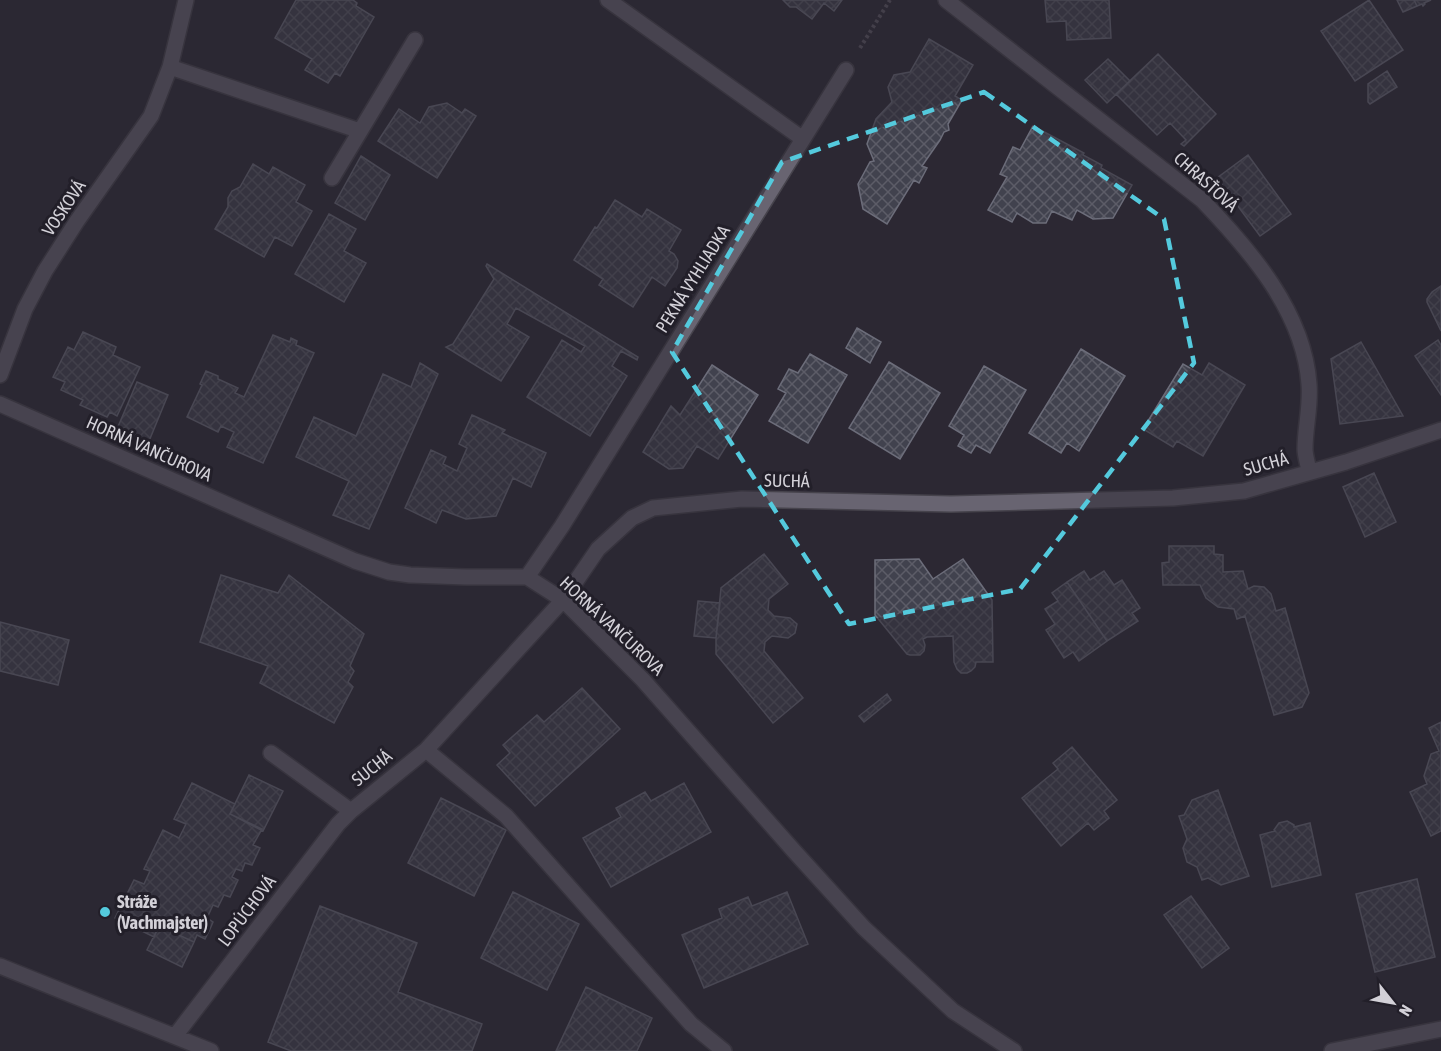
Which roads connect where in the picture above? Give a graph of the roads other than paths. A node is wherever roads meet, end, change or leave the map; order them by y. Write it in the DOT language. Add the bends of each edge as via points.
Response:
graph roads {
  1 [pos="186,0"];
  2 [pos="608,0"];
  3 [pos="946,0"];
  4 [pos="415,40"];
  5 [pos="170,68"];
  6 [pos="846,70"];
  7 [pos="360,131"];
  8 [pos="803,139"];
  9 [pos="332,178"];
  10 [pos="0,375"];
  11 [pos="0,404"];
  12 [pos="1441,430"];
  13 [pos="1309,471"];
  14 [pos="527,577"];
  15 [pos="563,600"];
  16 [pos="426,750"];
  17 [pos="271,753"];
  18 [pos="351,811"];
  19 [pos="0,966"];
  20 [pos="1441,1029"];
  21 [pos="175,1036"];
  22 [pos="212,1051"];
  23 [pos="724,1051"];
  24 [pos="1014,1051"];
  25 [pos="1332,1051"];
  1 -- 5 [label="street, VOSKOVÁ"];
  2 -- 8 [label="street"];
  3 -- 13 [label="street, CHRASŤOVÁ" via="1202,200 1236,236 1282,301 1300,336 1309,384 1305,450"];
  4 -- 7 [label="street"];
  5 -- 7 [label="street"];
  5 -- 10 [label="street, VOSKOVÁ" via="151,116 45,271 25,309"];
  6 -- 8 [label="street, PEKNÁ VYHLIADKA"];
  7 -- 9 [label="street"];
  8 -- 14 [label="street, PEKNÁ VYHLIADKA"];
  11 -- 14 [label="street, HORNÁ VANČUROVA" via="355,561 410,575"];
  12 -- 13 [label="street, SUCHÁ"];
  13 -- 15 [label="street, SUCHÁ" via="1244,491 1173,498 951,504 741,499 653,508 632,518 598,549"];
  14 -- 15 [label="street, HORNÁ VANČUROVA"];
  15 -- 16 [label="street, SUCHÁ"];
  15 -- 24 [label="street, HORNÁ VANČUROVA" via="643,680 864,928 953,1011"];
  16 -- 18 [label="street, SUCHÁ"];
  16 -- 23 [label="street" via="506,816 691,1024"];
  17 -- 18 [label="street, SUCHÁ"];
  18 -- 21 [label="street, LOPÚCHOVÁ"];
  19 -- 21 [label="street"];
  20 -- 25 [label="street"];
  21 -- 22 [label="street"];
}
